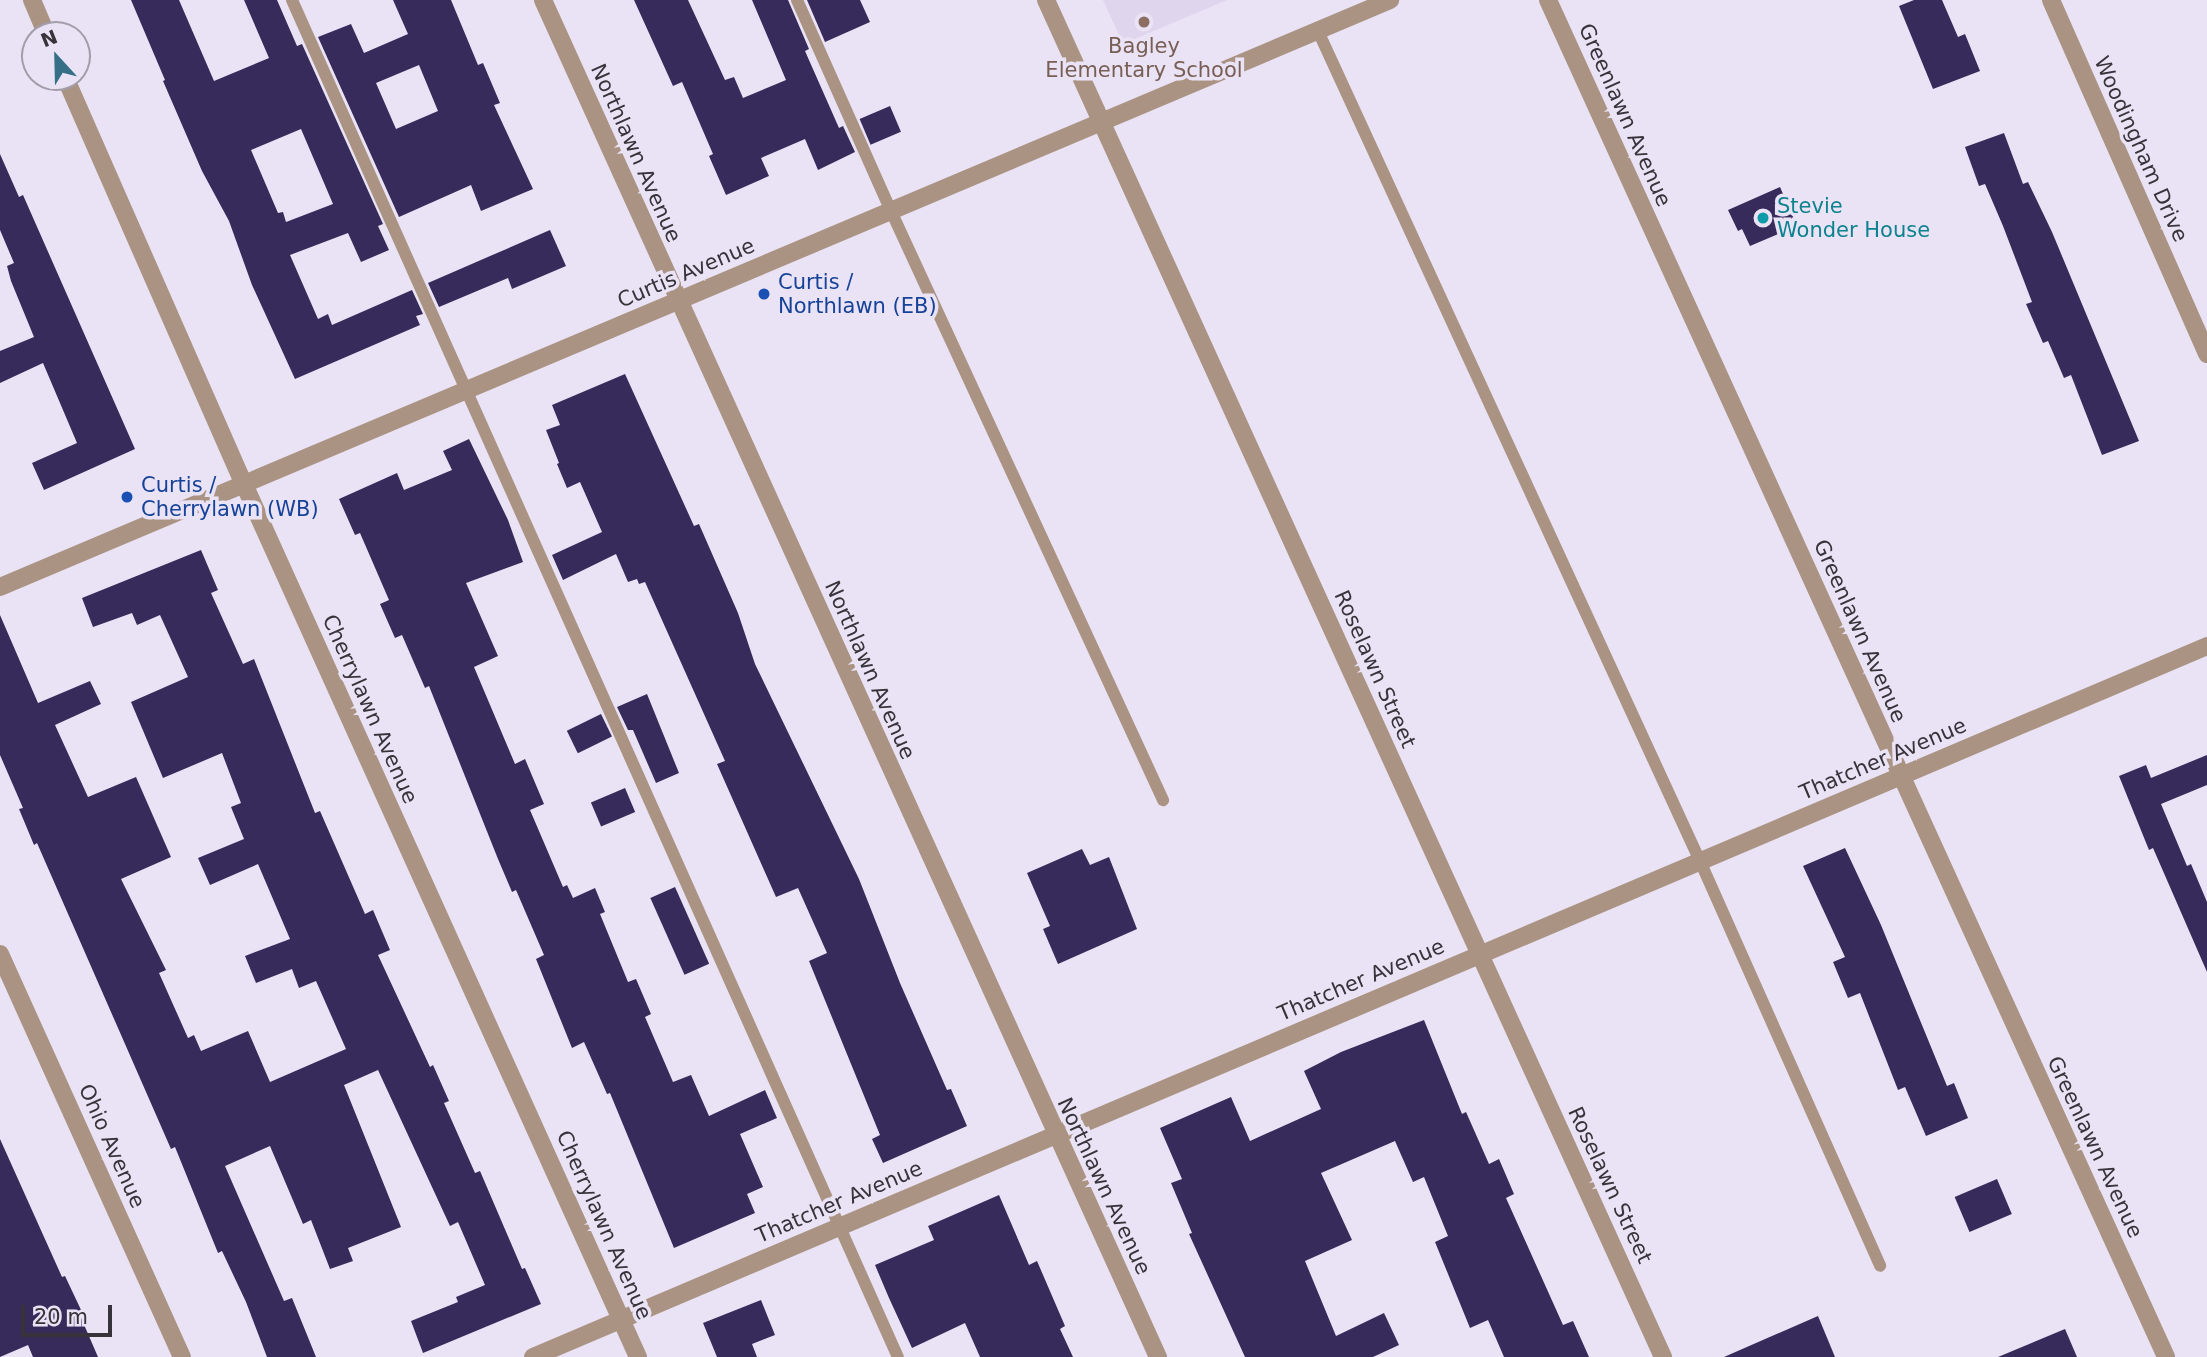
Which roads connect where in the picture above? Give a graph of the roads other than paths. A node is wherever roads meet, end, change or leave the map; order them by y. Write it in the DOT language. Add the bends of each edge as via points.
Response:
graph roads {
  1 [pos="32,0"];
  2 [pos="292,0"];
  3 [pos="543,0"];
  4 [pos="797,0"];
  5 [pos="1046,0"];
  6 [pos="1390,0"];
  7 [pos="1548,0"];
  8 [pos="2051,0"];
  9 [pos="41,21"];
  10 [pos="1318,31"];
  11 [pos="71,91"];
  12 [pos="1101,122"];
  13 [pos="891,211"];
  14 [pos="678,301"];
  15 [pos="2207,354"];
  16 [pos="466,391"];
  17 [pos="244,484"];
  18 [pos="0,587"];
  19 [pos="2207,646"];
  20 [pos="1901,776"];
  21 [pos="1163,800"];
  22 [pos="1700,861"];
  23 [pos="0,954"];
  24 [pos="1480,954"];
  25 [pos="1056,1135"];
  26 [pos="839,1227"];
  27 [pos="1880,1266"];
  28 [pos="621,1320"];
  29 [pos="182,1357"];
  30 [pos="533,1357"];
  31 [pos="638,1357"];
  32 [pos="898,1357"];
  33 [pos="1157,1357"];
  34 [pos="1663,1357"];
  35 [pos="2166,1357"];
  1 -- 9 [label="street"];
  2 -- 16 [label="lane"];
  3 -- 14 [label="street, Northlawn Avenue"];
  4 -- 13 [label="lane"];
  5 -- 12 [label="street, Roselawn Street"];
  6 -- 10 [label="street, Curtis Avenue"];
  7 -- 20 [label="street, Greenlawn Avenue"];
  8 -- 15 [label="street, Woodingham Drive"];
  10 -- 12 [label="street, Curtis Avenue"];
  10 -- 22 [label="lane"];
  11 -- 17 [label="street, Cherrylawn Avenue"];
  12 -- 13 [label="street, Curtis Avenue"];
  12 -- 24 [label="street, Roselawn Street"];
  13 -- 14 [label="street, Curtis Avenue"];
  13 -- 21 [label="lane"];
  14 -- 16 [label="street, Curtis Avenue"];
  14 -- 25 [label="street, Northlawn Avenue"];
  16 -- 17 [label="street, Curtis Avenue"];
  16 -- 26 [label="lane"];
  17 -- 18 [label="street, Curtis Avenue"];
  17 -- 28 [label="street, Cherrylawn Avenue"];
  19 -- 20 [label="street, Thatcher Avenue"];
  20 -- 22 [label="street, Thatcher Avenue"];
  20 -- 35 [label="street, Greenlawn Avenue"];
  22 -- 24 [label="street, Thatcher Avenue"];
  22 -- 27 [label="lane"];
  23 -- 29 [label="street, Ohio Avenue"];
  24 -- 25 [label="street, Thatcher Avenue"];
  24 -- 34 [label="street, Roselawn Street"];
  25 -- 26 [label="street, Thatcher Avenue"];
  25 -- 33 [label="street, Northlawn Avenue"];
  26 -- 28 [label="street, Thatcher Avenue"];
  26 -- 32 [label="lane"];
  28 -- 30 [label="street, Thatcher Avenue"];
  28 -- 31 [label="street, Cherrylawn Avenue"];
}
